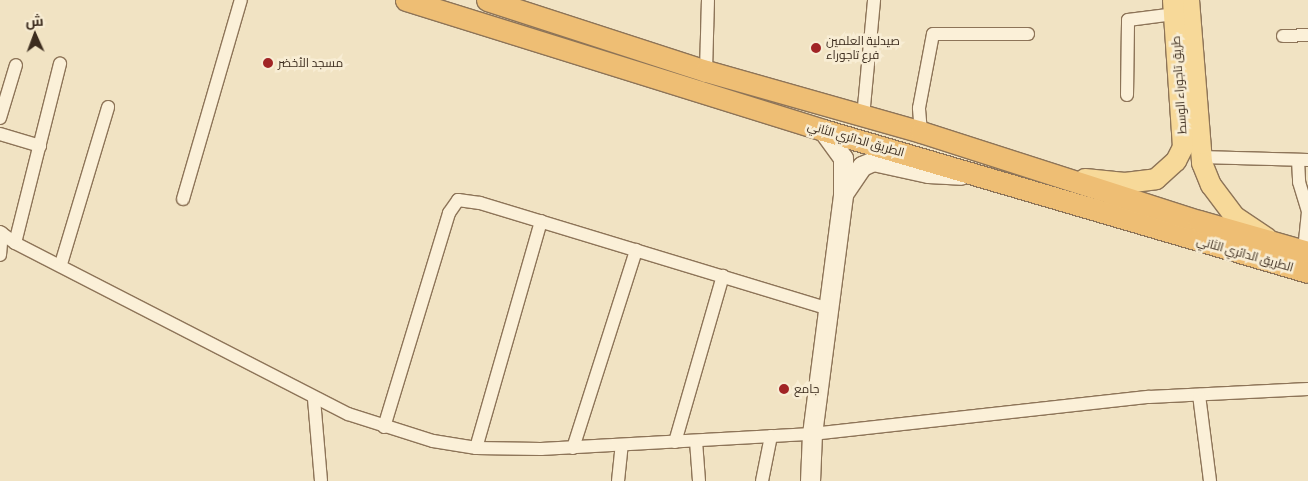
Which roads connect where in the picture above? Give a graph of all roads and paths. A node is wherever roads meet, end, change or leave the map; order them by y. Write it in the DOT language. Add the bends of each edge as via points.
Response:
graph roads {
  1 [pos="241,0"];
  2 [pos="406,0"];
  3 [pos="487,0"];
  4 [pos="708,0"];
  5 [pos="874,0"];
  6 [pos="1189,0"];
  7 [pos="1174,7"];
  8 [pos="1028,34"];
  9 [pos="1308,34"];
  10 [pos="1283,36"];
  11 [pos="60,64"];
  12 [pos="16,65"];
  13 [pos="706,71"];
  14 [pos="1127,95"];
  15 [pos="108,107"];
  16 [pos="863,117"];
  17 [pos="0,118"];
  18 [pos="823,130"];
  19 [pos="921,132"];
  20 [pos="0,134"];
  21 [pos="40,146"];
  22 [pos="1200,157"];
  23 [pos="1303,160"];
  24 [pos="979,175"];
  25 [pos="1055,176"];
  26 [pos="843,194"];
  27 [pos="183,199"];
  28 [pos="541,222"];
  29 [pos="1,232"];
  30 [pos="1272,241"];
  31 [pos="15,243"];
  32 [pos="636,250"];
  33 [pos="1306,251"];
  34 [pos="0,255"];
  35 [pos="60,264"];
  36 [pos="1308,272"];
  37 [pos="723,276"];
  38 [pos="829,308"];
  39 [pos="1308,389"];
  40 [pos="1199,395"];
  41 [pos="314,399"];
  42 [pos="384,427"];
  43 [pos="812,434"];
  44 [pos="771,436"];
  45 [pos="696,441"];
  46 [pos="675,442"];
  47 [pos="622,445"];
  48 [pos="476,448"];
  49 [pos="573,448"];
  50 [pos="321,481"];
  51 [pos="618,481"];
  52 [pos="699,481"];
  53 [pos="762,481"];
  54 [pos="810,481"];
  55 [pos="1210,481"];
  1 -- 27 [label="street"];
  2 -- 18 [label="highway, الطريق الدائري الثاني"];
  3 -- 13 [label="highway, الطريق الدائري الثاني"];
  4 -- 13 [label="street"];
  5 -- 16 [label="street"];
  6 -- 22 [label="main road, طريق تاجوراء الوسط"];
  7 -- 14 [label="street" via="1128,20"];
  7 -- 25 [label="main road, طريق تاجوراء الوسط" via="1183,147 1176,161 1163,175 1142,182"];
  8 -- 19 [label="street" via="933,34 919,108"];
  9 -- 10 [label="street"];
  11 -- 21 [label="street"];
  12 -- 17 [label="street"];
  13 -- 16 [label="highway, الطريق الدائري الثاني"];
  15 -- 35 [label="street"];
  16 -- 19 [label="highway, الطريق الدائري الثاني"];
  18 -- 24 [label="highway, الطريق الدائري الثاني"];
  18 -- 26 [label="main road" via="842,158"];
  19 -- 25 [label="highway, الطريق الدائري الثاني"];
  20 -- 21 [label="street"];
  21 -- 31 [label="street"];
  22 -- 23 [label="street"];
  22 -- 30 [label="main road, طريق تاجوراء الوسط" via="1211,185 1234,216"];
  23 -- 33 [label="street" via="1299,182 1308,212"];
  24 -- 26 [label="main road" via="940,175 873,161 862,166"];
  24 -- 36 [label="highway, الطريق الدائري الثاني"];
  25 -- 30 [label="highway, الطريق الدائري الثاني"];
  26 -- 38 [label="main road"];
  28 -- 32 [label="street"];
  28 -- 42 [label="street" via="465,199 454,205"];
  28 -- 48 [label="street"];
  29 -- 31 [label="street"];
  29 -- 34 [label="street"];
  30 -- 33 [label="highway, الطريق الدائري الثاني"];
  31 -- 35 [label="street"];
  32 -- 37 [label="street"];
  32 -- 49 [label="street"];
  35 -- 41 [label="street"];
  37 -- 38 [label="street"];
  37 -- 46 [label="street"];
  38 -- 43 [label="main road"];
  39 -- 40 [label="street"];
  40 -- 43 [label="street" via="1149,397"];
  40 -- 55 [label="street"];
  41 -- 42 [label="street"];
  41 -- 50 [label="street"];
  42 -- 48 [label="street" via="433,441"];
  43 -- 44 [label="street"];
  43 -- 54 [label="main road"];
  44 -- 45 [label="street"];
  44 -- 53 [label="street"];
  45 -- 46 [label="street"];
  45 -- 52 [label="street"];
  46 -- 47 [label="street"];
  47 -- 49 [label="street"];
  47 -- 51 [label="street"];
  48 -- 49 [label="street"];
}
